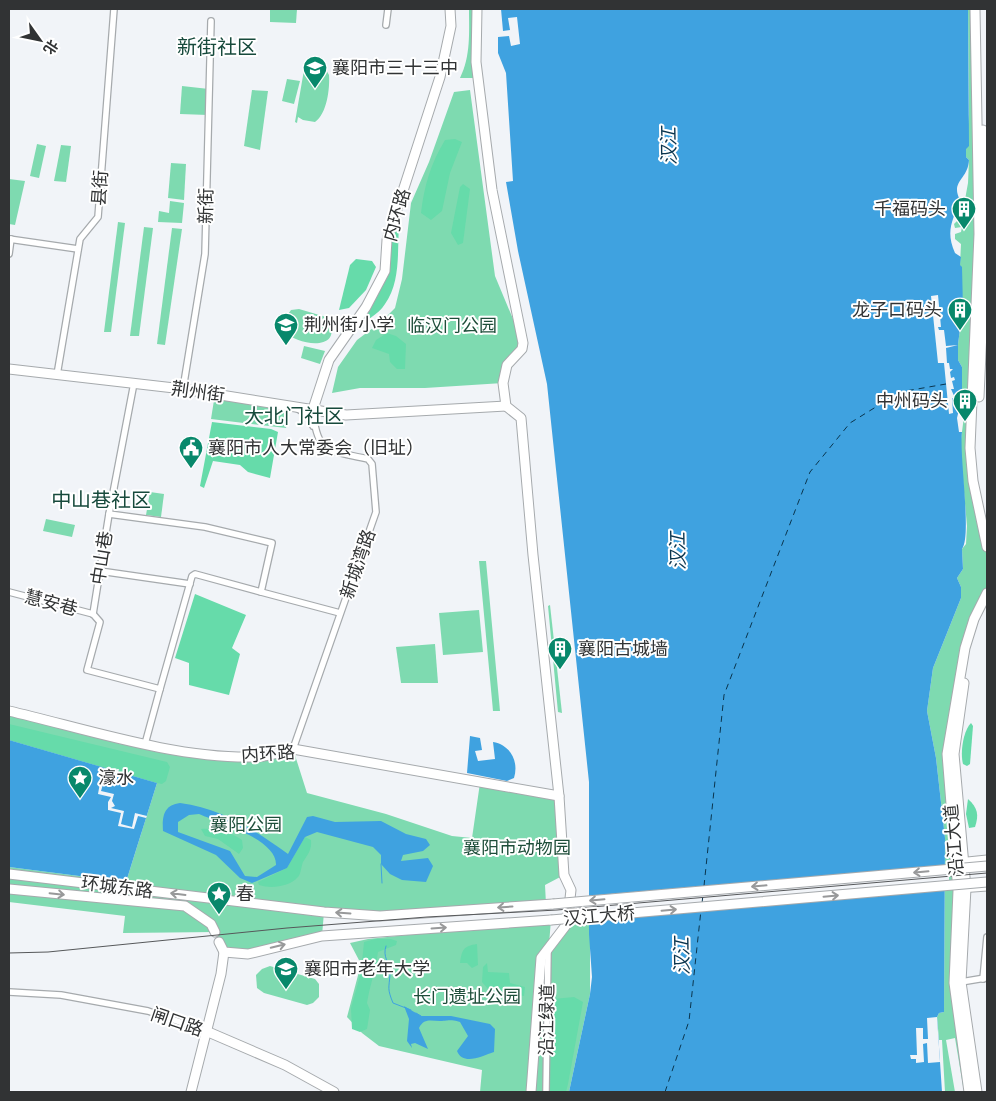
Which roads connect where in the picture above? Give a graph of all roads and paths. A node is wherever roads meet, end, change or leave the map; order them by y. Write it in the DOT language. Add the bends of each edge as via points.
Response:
graph roads {
  1 [pos="114,9"];
  2 [pos="388,9"];
  3 [pos="450,9"];
  4 [pos="477,9"];
  5 [pos="975,9"];
  6 [pos="981,9"];
  7 [pos="211,21"];
  8 [pos="386,25"];
  9 [pos="10,239"];
  10 [pos="984,244"];
  11 [pos="78,249"];
  12 [pos="9,254"];
  13 [pos="9,369"];
  14 [pos="57,374"];
  15 [pos="134,383"];
  16 [pos="183,389"];
  17 [pos="318,396"];
  18 [pos="294,406"];
  19 [pos="506,406"];
  20 [pos="314,410"];
  21 [pos="314,428"];
  22 [pos="108,514"];
  23 [pos="987,521"];
  24 [pos="987,547"];
  25 [pos="100,571"];
  26 [pos="190,584"];
  27 [pos="9,592"];
  28 [pos="261,592"];
  29 [pos="987,593"];
  30 [pos="987,606"];
  31 [pos="340,613"];
  32 [pos="93,614"];
  33 [pos="160,688"];
  34 [pos="9,710"];
  35 [pos="145,744"];
  36 [pos="292,749"];
  37 [pos="559,796"];
  38 [pos="987,860"];
  39 [pos="959,863"];
  40 [pos="987,866"];
  41 [pos="9,874"];
  42 [pos="987,882"];
  43 [pos="987,886"];
  44 [pos="962,888"];
  45 [pos="9,889"];
  46 [pos="226,900"];
  47 [pos="215,932"];
  48 [pos="987,937"];
  49 [pos="219,942"];
  50 [pos="548,947"];
  51 [pos="224,952"];
  52 [pos="248,954"];
  53 [pos="222,967"];
  54 [pos="985,978"];
  55 [pos="960,982"];
  56 [pos="9,992"];
  57 [pos="206,1032"];
  58 [pos="191,1092"];
  59 [pos="334,1092"];
  60 [pos="531,1092"];
  61 [pos="546,1092"];
  62 [pos="969,1092"];
  63 [pos="977,1092"];
  1 -- 11 [label="street, 县街" via="98,216 80,239"];
  2 -- 8 [label="street"];
  3 -- 17 [label="main road, 内环路" via="451,26 440,77 387,240 385,271 366,307 329,360"];
  4 -- 19 [label="main road" via="476,62 492,190 523,342 522,349 505,370 503,393"];
  5 -- 10 [label="main road"];
  6 -- 10 [label="main road"];
  7 -- 16 [label="street, 新街" via="205,254"];
  9 -- 11 [label="street"];
  9 -- 12 [label="street"];
  10 -- 23 [label="main road" via="983,339 976,448"];
  10 -- 24 [label="main road" via="970,448 972,480"];
  11 -- 14 [label="street, 县街"];
  13 -- 14 [label="main road, 荆州街"];
  14 -- 15 [label="main road, 荆州街"];
  15 -- 16 [label="main road, 荆州街"];
  15 -- 22 [label="street, 中山巷"];
  16 -- 18 [label="main road, 荆州街"];
  17 -- 18 [label="street" via="310,404"];
  17 -- 20 [label="main road, 内环路"];
  18 -- 20 [label="main road, 荆州街"];
  18 -- 21 [label="street, 新城湾路" via="308,415"];
  19 -- 20 [label="main road, 荆州街" via="346,414"];
  19 -- 37 [label="main road" via="521,418"];
  20 -- 21 [label="street"];
  21 -- 31 [label="street, 新城湾路" via="320,444 328,450 368,458 372,464 376,512"];
  22 -- 25 [label="street, 中山巷"];
  22 -- 28 [label="street" via="205,527 272,543"];
  25 -- 26 [label="street"];
  25 -- 32 [label="street, 中山巷"];
  26 -- 28 [label="street" via="195,574"];
  26 -- 33 [label="street"];
  27 -- 32 [label="street, 慧安巷"];
  28 -- 31 [label="street"];
  29 -- 39 [label="main road, 沿江大道" via="965,648 947,754"];
  30 -- 39 [label="main road, 沿江大道" via="970,653 954,754"];
  31 -- 36 [label="street, 新城湾路"];
  32 -- 33 [label="street, 中山巷" via="100,622 86,670"];
  33 -- 35 [label="street"];
  34 -- 35 [label="main road, 内环路"];
  35 -- 36 [label="main road, 内环路" via="220,756 258,757"];
  36 -- 37 [label="main road, 内环路"];
  37 -- 50 [label="main road" via="564,875 571,890 567,924"];
  38 -- 39 [label="main road"];
  39 -- 44 [label="main road, 沿江大道"];
  40 -- 46 [label="main road, 汉江大桥, one-way, bridge" via="380,916"];
  46 -- 41 [label="main road, 环城东路, one-way"];
  52 -- 42 [label="main road, 汉江大桥, one-way, bridge" via="322,936 551,920"];
  43 -- 44 [label="main road"];
  44 -- 55 [label="main road, 沿江大道"];
  44 -- 62 [label="main road, 沿江大道" via="954,983"];
  45 -- 47 [label="main road, 环城东路, one-way" via="184,906 211,924"];
  48 -- 54 [label="street"];
  49 -- 51 [label="main road"];
  50 -- 60 [label="main road" via="541,958"];
  50 -- 61 [label="street, 沿江绿道"];
  51 -- 52 [label="main road, 汉江大桥"];
  51 -- 53 [label="main road"];
  52 -- 53 [label="main road" via="231,959"];
  53 -- 57 [label="main road"];
  54 -- 55 [label="street"];
  55 -- 63 [label="main road, 沿江大道"];
  56 -- 57 [label="street, 闸口路" via="61,995 148,1011"];
  57 -- 58 [label="main road"];
  57 -- 59 [label="main road, 闸口路" via="285,1066"];
}
